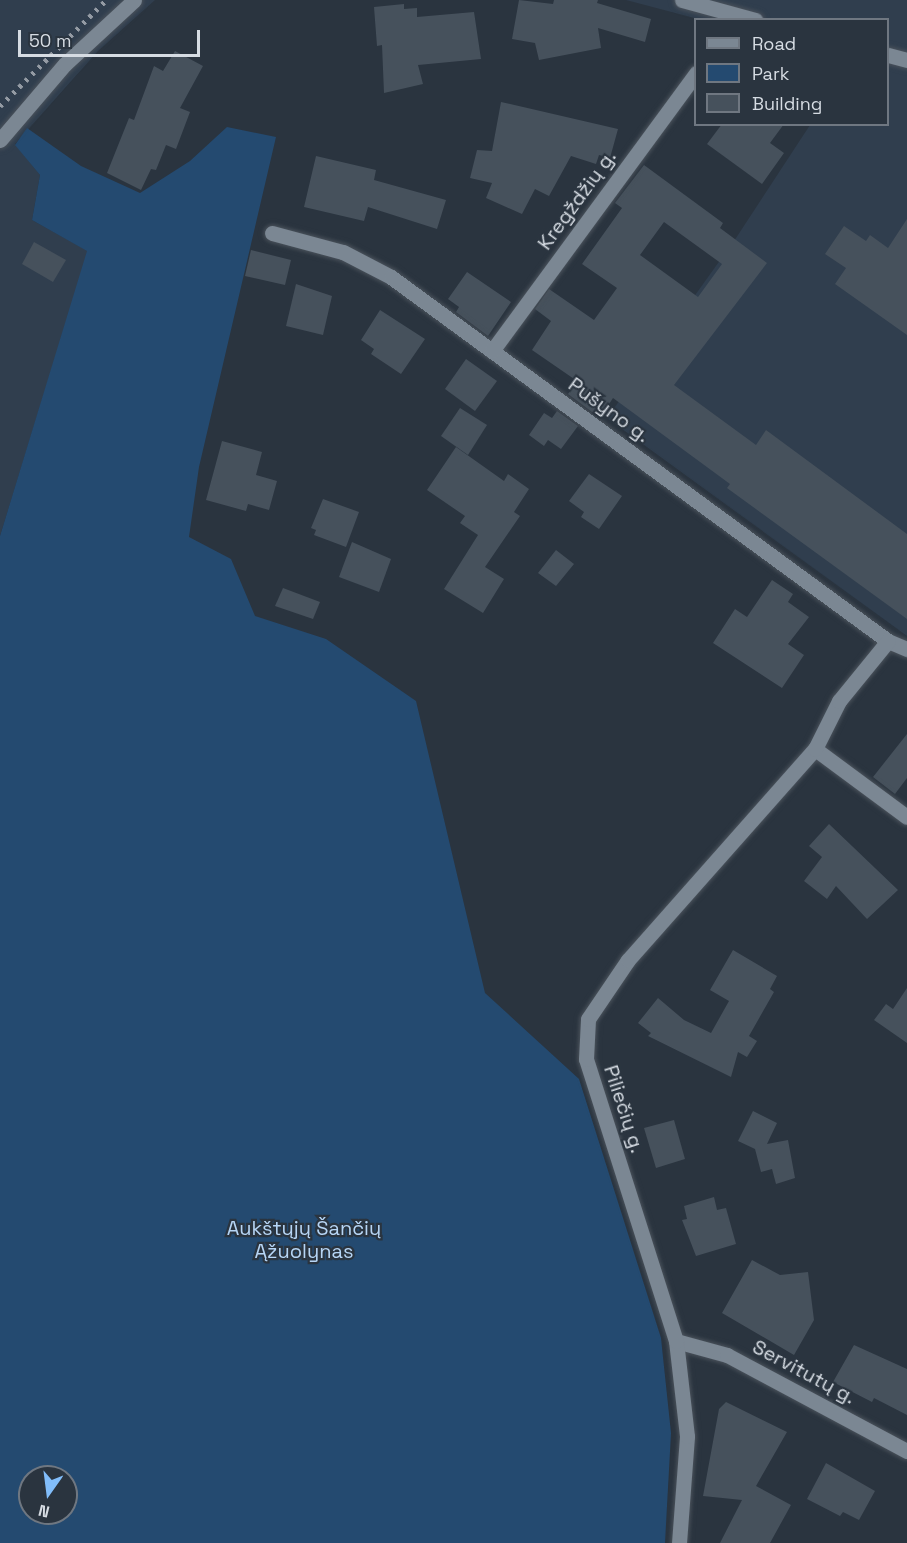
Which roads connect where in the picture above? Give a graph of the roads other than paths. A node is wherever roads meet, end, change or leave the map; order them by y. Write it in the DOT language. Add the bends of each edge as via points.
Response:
graph roads {
  1 [pos="134,0"];
  2 [pos="682,0"];
  3 [pos="723,15"];
  4 [pos="742,18"];
  5 [pos="889,55"];
  6 [pos="907,60"];
  7 [pos="694,77"];
  8 [pos="0,140"];
  9 [pos="272,233"];
  10 [pos="492,351"];
  11 [pos="888,641"];
  12 [pos="907,649"];
  13 [pos="815,749"];
  14 [pos="907,818"];
  15 [pos="676,1341"];
  16 [pos="907,1451"];
  17 [pos="679,1543"];
  1 -- 8 [label="street" via="65,64"];
  2 -- 3 [label="street"];
  3 -- 4 [label="street"];
  5 -- 6 [label="street"];
  7 -- 10 [label="street, Kregždžių g."];
  9 -- 10 [label="street, Pušyno g." via="358,258"];
  10 -- 11 [label="street, Pušyno g."];
  11 -- 12 [label="street, Pušyno g."];
  11 -- 13 [label="street, Piliečių g." via="839,701"];
  13 -- 14 [label="street"];
  13 -- 15 [label="street, Piliečių g." via="628,960 588,1019 586,1059"];
  15 -- 16 [label="street, Servitutų g." via="727,1355"];
  15 -- 17 [label="street, Piliečių g." via="687,1436"];
}
